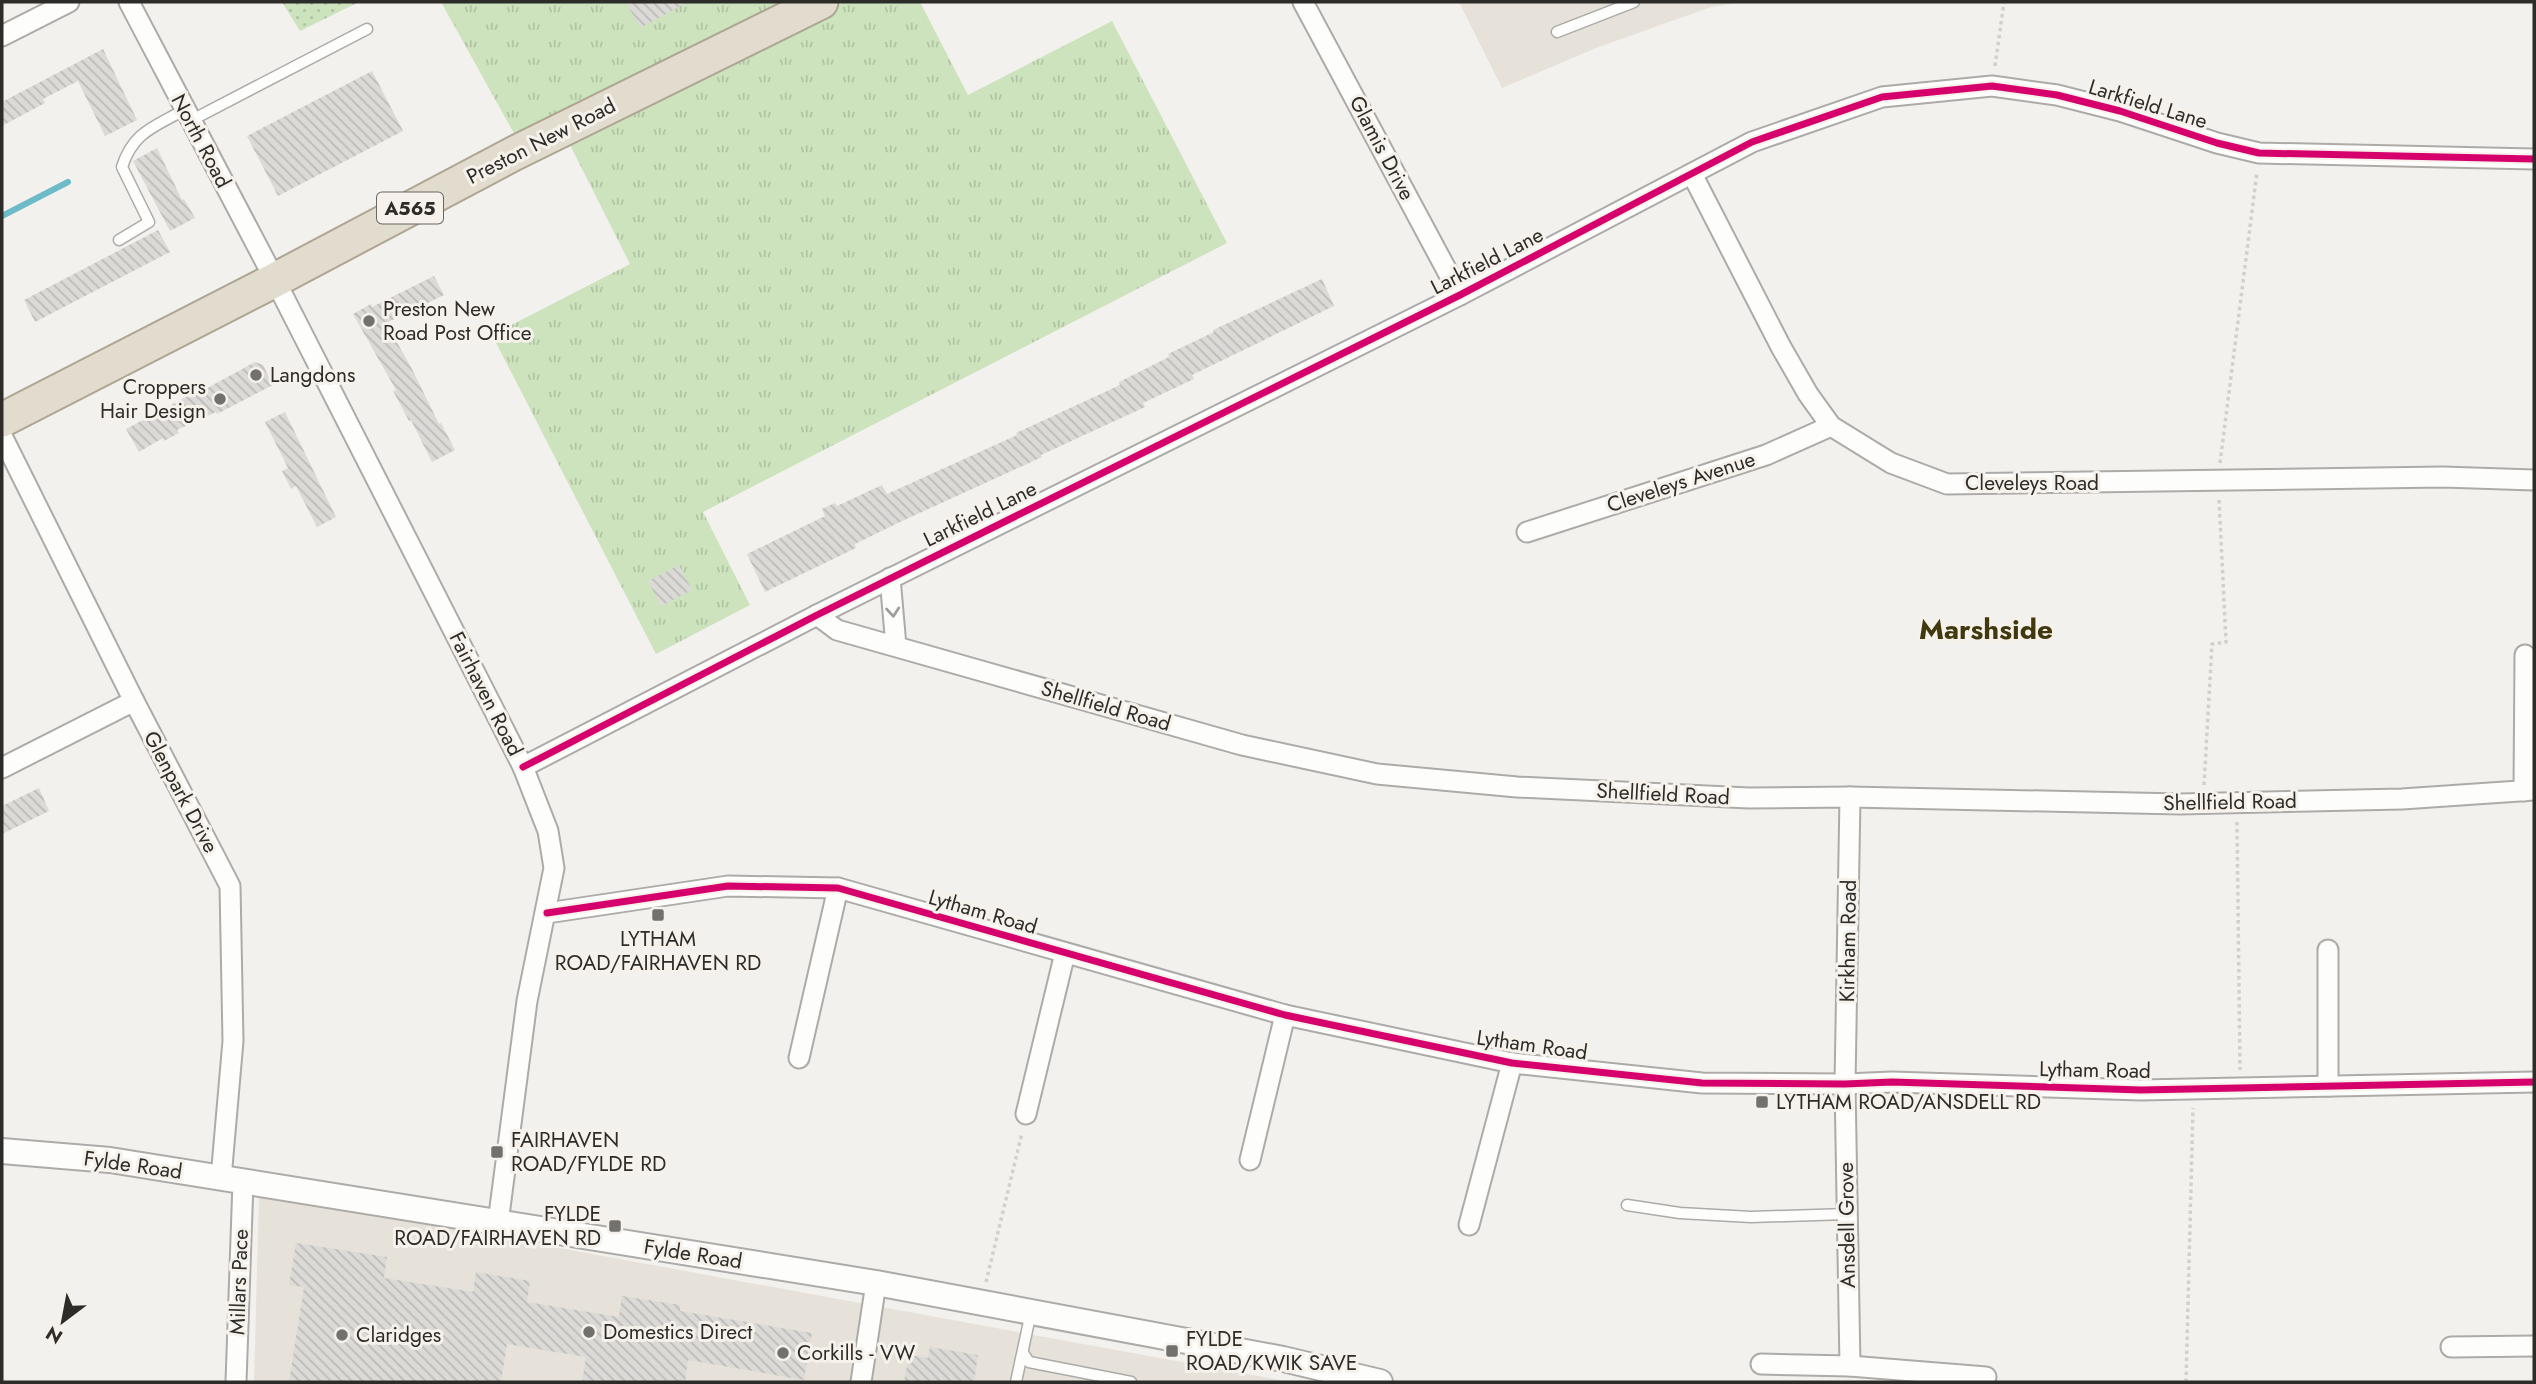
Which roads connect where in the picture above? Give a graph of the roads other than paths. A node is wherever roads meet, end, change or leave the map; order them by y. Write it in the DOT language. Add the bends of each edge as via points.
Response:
graph roads {
  1 [pos="69,2"];
  2 [pos="129,2"];
  3 [pos="821,2"];
  4 [pos="1303,2"];
  5 [pos="1634,2"];
  6 [pos="368,30"];
  7 [pos="1557,32"];
  8 [pos="2,36"];
  9 [pos="187,116"];
  10 [pos="2534,159"];
  11 [pos="1692,174"];
  12 [pos="120,240"];
  13 [pos="275,280"];
  14 [pos="1460,295"];
  15 [pos="2,420"];
  16 [pos="1831,426"];
  17 [pos="2,436"];
  18 [pos="2534,480"];
  19 [pos="1527,531"];
  20 [pos="890,578"];
  21 [pos="817,615"];
  22 [pos="896,646"];
  23 [pos="2525,655"];
  24 [pos="134,701"];
  25 [pos="2,768"];
  26 [pos="523,768"];
  27 [pos="2529,791"];
  28 [pos="1850,797"];
  29 [pos="838,888"];
  30 [pos="547,913"];
  31 [pos="2328,950"];
  32 [pos="1065,953"];
  33 [pos="1285,1015"];
  34 [pos="799,1058"];
  35 [pos="1512,1063"];
  36 [pos="2534,1082"];
  37 [pos="1845,1084"];
  38 [pos="2328,1086"];
  39 [pos="1027,1114"];
  40 [pos="2,1152"];
  41 [pos="1250,1160"];
  42 [pos="232,1180"];
  43 [pos="1627,1205"];
  44 [pos="1847,1214"];
  45 [pos="498,1223"];
  46 [pos="1469,1225"];
  47 [pos="876,1283"];
  48 [pos="1031,1311"];
  49 [pos="2534,1346"];
  50 [pos="2451,1347"];
  51 [pos="1023,1353"];
  52 [pos="1761,1364"];
  53 [pos="1850,1366"];
  54 [pos="1329,1376"];
  55 [pos="1986,1377"];
  56 [pos="236,1382"];
  57 [pos="861,1382"];
  58 [pos="1016,1382"];
  59 [pos="1131,1382"];
  60 [pos="1380,1382"];
  1 -- 8 [label="street"];
  2 -- 9 [label="street, North Road"];
  3 -- 13 [label="highway, Preston New Road / A565" via="513,154"];
  4 -- 14 [label="street, Glamis Drive"];
  5 -- 7 [label="lane"];
  6 -- 9 [label="lane"];
  9 -- 12 [label="lane" via="147,131 129,147 122,167 149,222"];
  9 -- 13 [label="street, North Road"];
  10 -- 11 [label="street, Larkfield Lane" via="2259,153 2057,95 1992,86 1882,97 1752,142"];
  11 -- 14 [label="street, Larkfield Lane"];
  11 -- 16 [label="street, Cleveleys Road" via="1781,347"];
  13 -- 15 [label="highway, Preston New Road / A565"];
  13 -- 26 [label="street, Fairhaven Road"];
  14 -- 20 [label="street, Larkfield Lane"];
  16 -- 18 [label="street, Cleveleys Road" via="1891,463 1947,484 2443,477"];
  16 -- 19 [label="street, Cleveleys Avenue" via="1766,455"];
  17 -- 24 [label="street, Glenpark Drive"];
  20 -- 21 [label="street, Larkfield Lane"];
  20 -- 22 [label="street, one-way"];
  21 -- 22 [label="street, Shellfield Road" via="837,630"];
  21 -- 26 [label="street, Larkfield Lane"];
  22 -- 28 [label="street, Shellfield Road" via="1242,745 1377,774 1531,788 1749,798"];
  23 -- 27 [label="street"];
  24 -- 25 [label="street"];
  24 -- 42 [label="street, Glenpark Drive" via="230,886"];
  26 -- 30 [label="street, Fairhaven Road" via="548,831 554,869"];
  27 -- 28 [label="street, Shellfield Road" via="2236,803"];
  28 -- 37 [label="street, Kirkham Road"];
  29 -- 30 [label="street, Lytham Road" via="728,886"];
  29 -- 32 [label="street, Lytham Road"];
  29 -- 34 [label="street"];
  30 -- 45 [label="street, Fairhaven Road" via="527,1001"];
  31 -- 38 [label="street"];
  32 -- 33 [label="street, Lytham Road"];
  32 -- 39 [label="street"];
  33 -- 35 [label="street, Lytham Road"];
  33 -- 41 [label="street"];
  35 -- 37 [label="street, Lytham Road" via="1702,1083"];
  35 -- 46 [label="street, Lytham Road"];
  36 -- 38 [label="street, Lytham Road"];
  37 -- 38 [label="street, Lytham Road" via="2141,1090"];
  37 -- 44 [label="street, Ansdell Grove"];
  40 -- 42 [label="street, Fylde Road" via="110,1160"];
  42 -- 45 [label="street, Fylde Road"];
  42 -- 56 [label="street, Millars Pace"];
  43 -- 44 [label="lane" via="1751,1217"];
  44 -- 53 [label="street, Ansdell Grove"];
  45 -- 47 [label="street, Fylde Road"];
  47 -- 48 [label="street, Fylde Road"];
  47 -- 57 [label="street"];
  48 -- 51 [label="lane"];
  48 -- 54 [label="street, Fylde Road"];
  49 -- 50 [label="street"];
  51 -- 58 [label="lane"];
  51 -- 59 [label="lane" via="1029,1362"];
  52 -- 53 [label="street"];
  53 -- 55 [label="street"];
  54 -- 60 [label="street, Fylde Road"];
}
